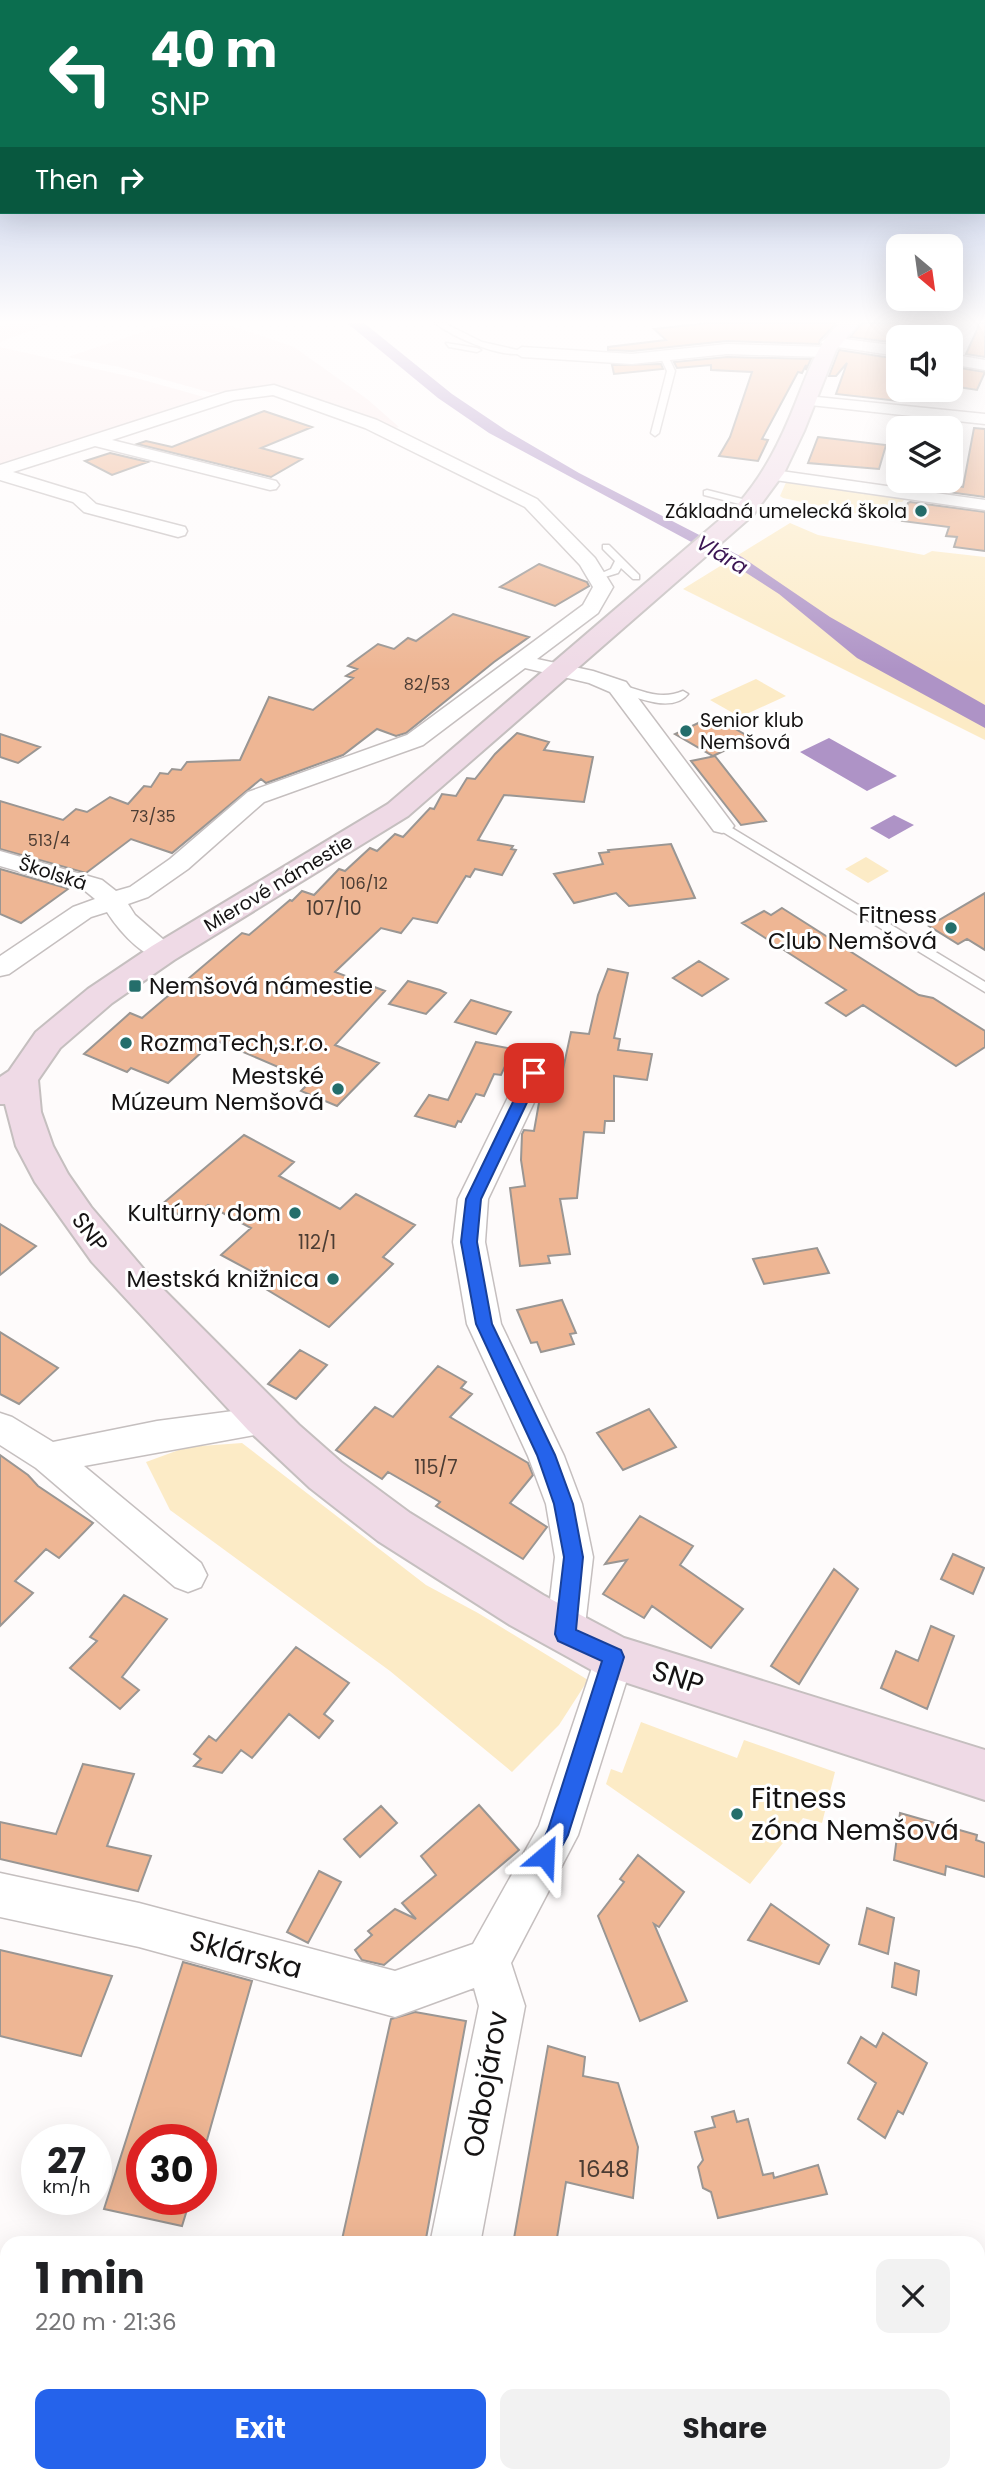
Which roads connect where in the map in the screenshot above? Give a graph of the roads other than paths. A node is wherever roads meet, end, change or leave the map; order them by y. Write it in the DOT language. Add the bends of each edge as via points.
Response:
graph roads {
  1 [pos="97,439"];
  2 [pos="401,439"];
  3 [pos="790,439"];
  4 [pos="93,440"];
  5 [pos="0,472"];
  6 [pos="774,475"];
  7 [pos="270,485"];
  8 [pos="707,493"];
  9 [pos="985,505"];
  10 [pos="748,507"];
  11 [pos="178,531"];
  12 [pos="606,547"];
  13 [pos="620,561"];
  14 [pos="636,577"];
  15 [pos="598,578"];
  16 [pos="520,661"];
  17 [pos="558,672"];
  18 [pos="618,687"];
  19 [pos="683,694"];
  20 [pos="722,826"];
  21 [pos="0,858"];
  22 [pos="114,902"];
  23 [pos="163,953"];
  24 [pos="0,968"];
  25 [pos="985,988"];
  26 [pos="534,1073"];
  27 [pos="10,1086"];
  28 [pos="13,1127"];
  29 [pos="264,1421"];
  30 [pos="0,1427"];
  31 [pos="50,1458"];
  32 [pos="188,1575"];
  33 [pos="565,1634"];
  34 [pos="614,1657"];
  35 [pos="985,1775"];
  36 [pos="0,1895"];
  37 [pos="488,1961"];
  38 [pos="457,2236"];
  1 -- 4 [label="street"];
  2 -- 15 [label="street" via="531,503"];
  3 -- 6 [label="main road, Mierové námestie"];
  4 -- 5 [label="street"];
  4 -- 7 [label="street"];
  5 -- 11 [label="street" via="79,498 90,508"];
  6 -- 9 [label="street"];
  6 -- 10 [label="main road, Mierové námestie"];
  8 -- 10 [label="lane"];
  10 -- 17 [label="main road, Mierové námestie"];
  12 -- 13 [label="lane"];
  13 -- 14 [label="lane"];
  13 -- 15 [label="lane" via="615,571"];
  15 -- 16 [label="street" via="603,587 591,609"];
  16 -- 17 [label="street"];
  16 -- 22 [label="street" via="410,743 256,797 179,864 139,892"];
  17 -- 18 [label="street" via="597,676"];
  17 -- 23 [label="main road, Mierové námestie" via="398,810"];
  18 -- 19 [label="lane" via="660,700"];
  18 -- 20 [label="street"];
  20 -- 25 [label="lane"];
  21 -- 22 [label="street, Školská" via="93,885"];
  22 -- 23 [label="street, Školská" via="125,920"];
  22 -- 24 [label="street" via="82,912"];
  23 -- 27 [label="main road, Mierové námestie" via="73,1017"];
  26 -- 33 [label="street" via="473,1199 469,1242 484,1324 564,1504 573,1557"];
  27 -- 28 [label="main road, SNP" via="19,1094"];
  28 -- 29 [label="main road, SNP" via="35,1148 105,1253"];
  29 -- 31 [label="street"];
  29 -- 33 [label="main road, SNP" via="349,1494"];
  30 -- 31 [label="street"];
  31 -- 32 [label="street"];
  33 -- 34 [label="main road, SNP"];
  34 -- 35 [label="main road, SNP"];
  34 -- 37 [label="street" via="557,1835"];
  36 -- 37 [label="street, Sklárska" via="139,1925 395,1994"];
  37 -- 38 [label="street, Odbojárov" via="502,2006"];
}
